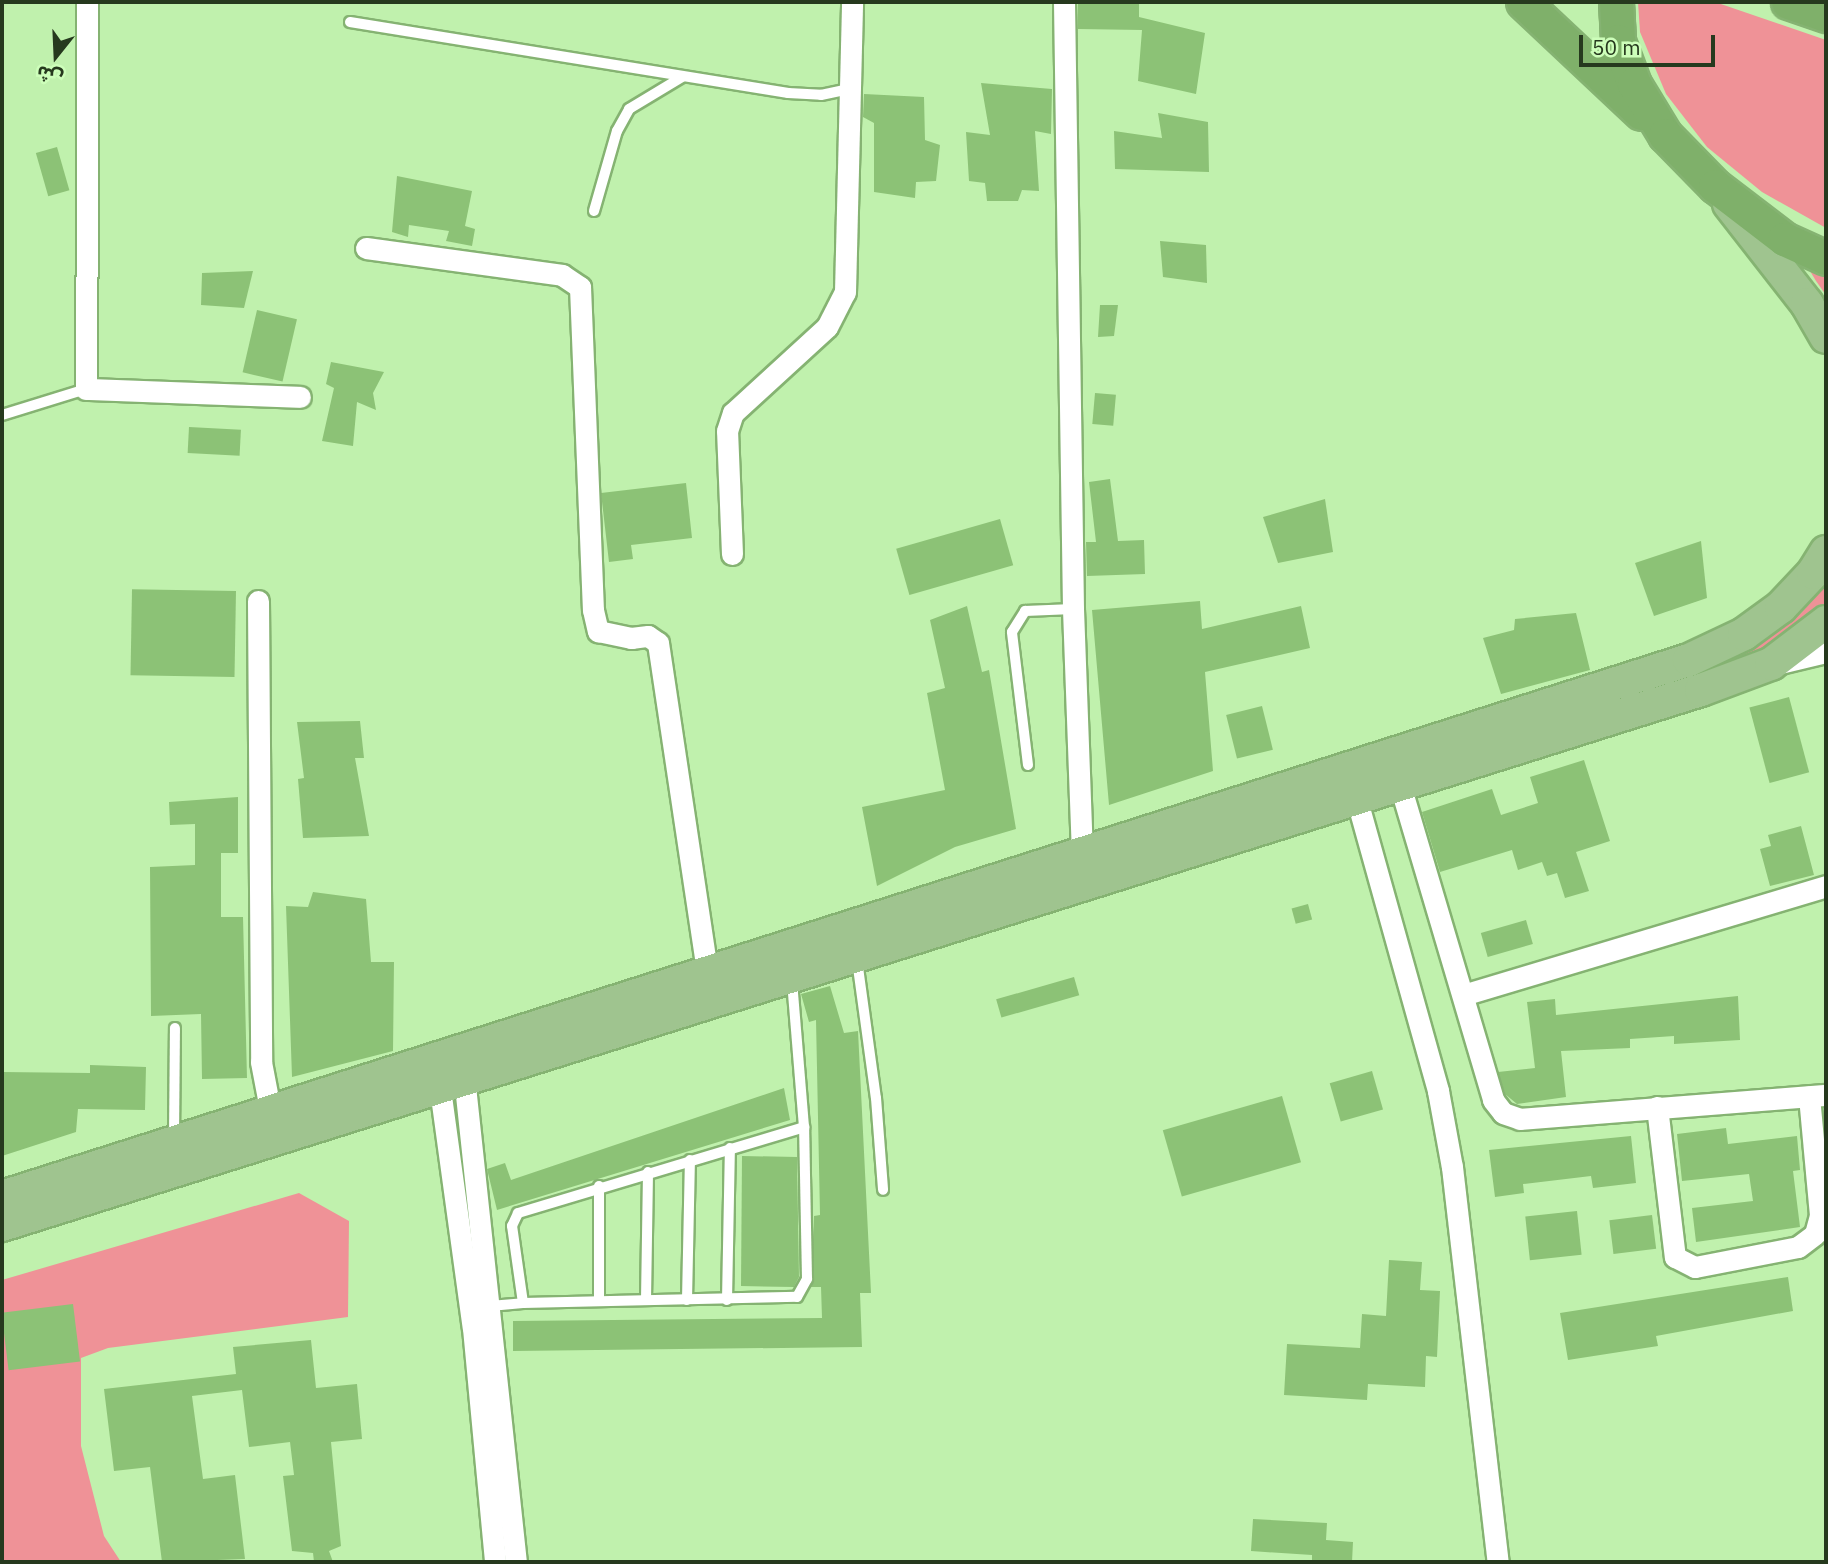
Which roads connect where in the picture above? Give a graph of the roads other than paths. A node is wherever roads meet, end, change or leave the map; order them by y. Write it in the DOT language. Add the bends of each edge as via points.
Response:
graph roads {
  1 [pos="87,2"];
  2 [pos="852,2"];
  3 [pos="1064,2"];
  4 [pos="1524,2"];
  5 [pos="1616,2"];
  6 [pos="1788,2"];
  7 [pos="1826,15"];
  8 [pos="350,22"];
  9 [pos="682,77"];
  10 [pos="850,89"];
  11 [pos="1665,135"];
  12 [pos="1715,186"];
  13 [pos="594,211"];
  14 [pos="366,248"];
  15 [pos="1826,258"];
  16 [pos="1826,337"];
  17 [pos="86,389"];
  18 [pos="300,397"];
  19 [pos="2,415"];
  20 [pos="1826,552"];
  21 [pos="732,554"];
  22 [pos="258,601"];
  23 [pos="1073,609"];
  24 [pos="1826,622"];
  25 [pos="1826,651"];
  26 [pos="1771,664"];
  27 [pos="1028,765"];
  28 [pos="1395,770"];
  29 [pos="1352,784"];
  30 [pos="1083,852"];
  31 [pos="1826,886"];
  32 [pos="856,953"];
  33 [pos="707,971"];
  34 [pos="792,975"];
  35 [pos="1462,995"];
  36 [pos="175,1028"];
  37 [pos="450,1068"];
  38 [pos="1817,1096"];
  39 [pos="1657,1107"];
  40 [pos="270,1109"];
  41 [pos="804,1127"];
  42 [pos="174,1141"];
  43 [pos="730,1148"];
  44 [pos="690,1160"];
  45 [pos="648,1172"];
  46 [pos="600,1186"];
  47 [pos="883,1190"];
  48 [pos="2,1197"];
  49 [pos="2,1225"];
  50 [pos="598,1300"];
  51 [pos="646,1300"];
  52 [pos="687,1300"];
  53 [pos="727,1300"];
  54 [pos="523,1303"];
  55 [pos="485,1320"];
  56 [pos="495,1562"];
  57 [pos="516,1562"];
  58 [pos="1498,1562"];
  1 -- 17 [label="street"];
  2 -- 10 [label="street"];
  3 -- 23 [label="street"];
  4 -- 11 [label="highway"];
  5 -- 11 [label="highway" via="1618,41 1634,84"];
  6 -- 7 [label="highway"];
  8 -- 9 [label="lane"];
  9 -- 10 [label="lane" via="788,93 821,95"];
  9 -- 13 [label="lane" via="629,110 617,131"];
  10 -- 21 [label="street" via="845,292 827,327 733,413 727,431"];
  11 -- 12 [label="highway"];
  12 -- 15 [label="highway" via="1784,239"];
  12 -- 16 [label="main road" via="1807,304"];
  14 -- 33 [label="street" via="562,275 580,287 593,610 598,631 631,638 648,636 658,643"];
  17 -- 18 [label="street"];
  17 -- 19 [label="lane"];
  20 -- 28 [label="main road" via="1781,607 1745,635"];
  22 -- 40 [label="street" via="261,1062"];
  23 -- 27 [label="lane" via="1025,611 1012,632"];
  23 -- 30 [label="street"];
  24 -- 26 [label="main road"];
  25 -- 26 [label="street"];
  26 -- 28 [label="main road"];
  28 -- 29 [label="main road"];
  28 -- 35 [label="street"];
  29 -- 30 [label="main road"];
  29 -- 32 [label="main road"];
  29 -- 58 [label="street" via="1443,1116"];
  30 -- 33 [label="main road"];
  31 -- 35 [label="street"];
  32 -- 34 [label="main road"];
  32 -- 47 [label="lane" via="871,1047"];
  33 -- 37 [label="main road"];
  34 -- 37 [label="main road"];
  34 -- 41 [label="lane"];
  35 -- 39 [label="street" via="1493,1100 1503,1113 1520,1119"];
  36 -- 42 [label="lane"];
  37 -- 40 [label="main road"];
  37 -- 49 [label="main road"];
  37 -- 55 [label="street"];
  38 -- 39 [label="street"];
  38 -- 39 [label="street" via="1820,1215 1815,1234 1798,1247 1695,1267 1675,1257"];
  40 -- 42 [label="main road"];
  41 -- 43 [label="lane"];
  41 -- 53 [label="lane" via="805,1289 786,1299"];
  42 -- 48 [label="main road"];
  43 -- 44 [label="lane"];
  43 -- 53 [label="lane"];
  44 -- 45 [label="lane"];
  44 -- 52 [label="lane"];
  45 -- 46 [label="lane"];
  45 -- 51 [label="lane"];
  46 -- 50 [label="lane"];
  46 -- 54 [label="lane" via="514,1216"];
  50 -- 51 [label="lane"];
  50 -- 54 [label="lane"];
  51 -- 52 [label="lane"];
  52 -- 53 [label="lane"];
  54 -- 55 [label="lane"];
  55 -- 56 [label="street"];
  55 -- 57 [label="street"];
}
